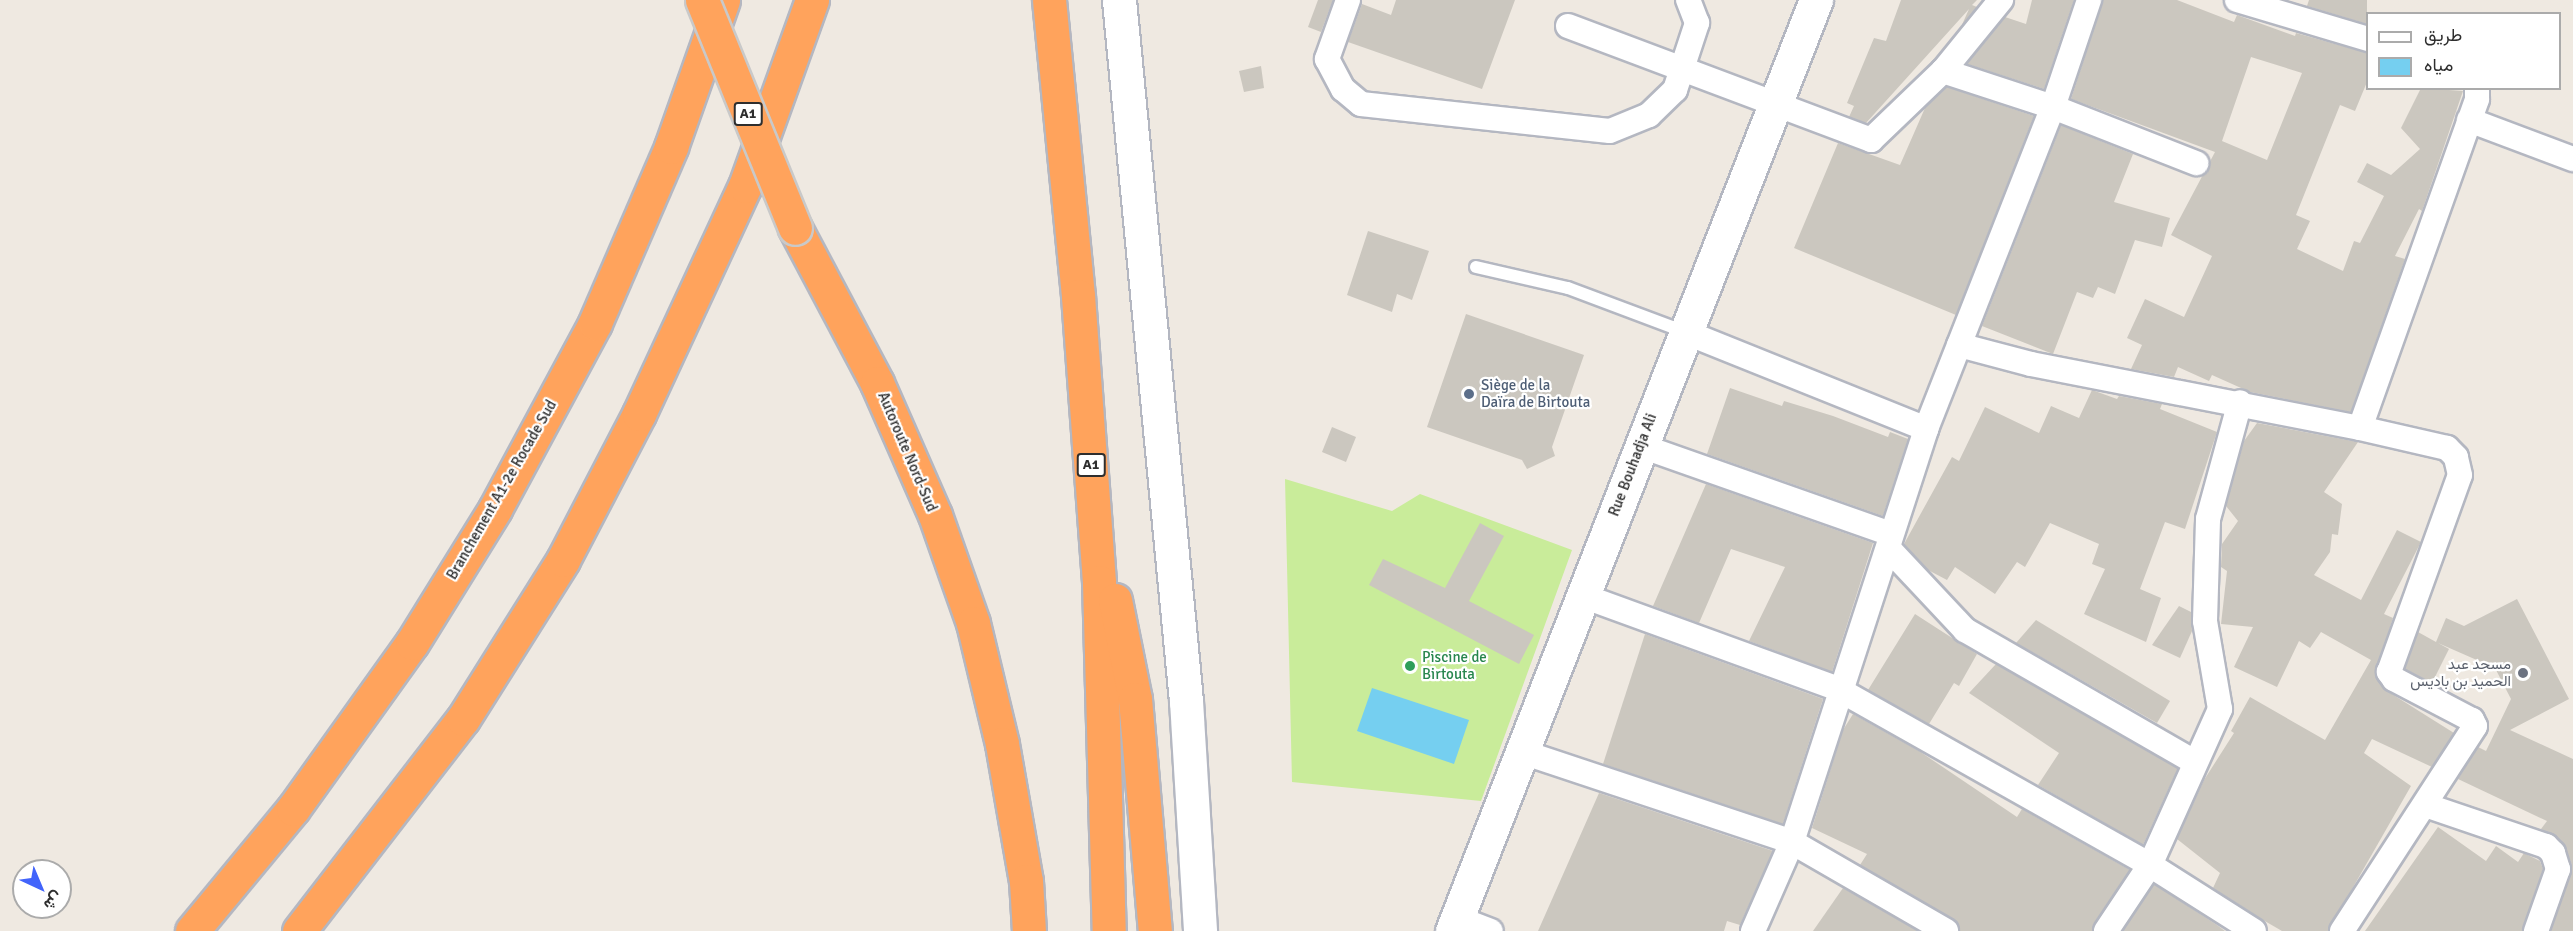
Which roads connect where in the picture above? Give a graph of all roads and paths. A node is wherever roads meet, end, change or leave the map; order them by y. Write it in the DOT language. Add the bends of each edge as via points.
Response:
graph roads {
  1 [pos="702,0"];
  2 [pos="723,0"];
  3 [pos="812,0"];
  4 [pos="1049,0"];
  5 [pos="1119,0"];
  6 [pos="1348,0"];
  7 [pos="1688,0"];
  8 [pos="1816,0"];
  9 [pos="2001,0"];
  10 [pos="2089,0"];
  11 [pos="2237,0"];
  12 [pos="1568,26"];
  13 [pos="2366,39"];
  14 [pos="1684,70"];
  15 [pos="1943,71"];
  16 [pos="2476,90"];
  17 [pos="1774,104"];
  18 [pos="2053,107"];
  19 [pos="2469,120"];
  20 [pos="2573,159"];
  21 [pos="2196,163"];
  22 [pos="1476,267"];
  23 [pos="1685,332"];
  24 [pos="1959,345"];
  25 [pos="2240,402"];
  26 [pos="2360,428"];
  27 [pos="1926,429"];
  28 [pos="1641,446"];
  29 [pos="1092,478"];
  30 [pos="1890,542"];
  31 [pos="1583,596"];
  32 [pos="1838,689"];
  33 [pos="1520,751"];
  34 [pos="2195,762"];
  35 [pos="2425,805"];
  36 [pos="1792,842"];
  37 [pos="2150,865"];
  38 [pos="1205,924"];
  39 [pos="1455,924"];
  40 [pos="192,931"];
  41 [pos="299,931"];
  42 [pos="1029,931"];
  43 [pos="1109,931"];
  44 [pos="1155,931"];
  45 [pos="1491,931"];
  46 [pos="1753,931"];
  47 [pos="1946,931"];
  48 [pos="2106,931"];
  49 [pos="2254,931"];
  50 [pos="2342,931"];
  51 [pos="2536,931"];
  1 -- 42 [label="highway, Autoroute Nord-Sud / A1, bridge" via="795,228 877,382 935,515 973,623 1002,744 1026,881"];
  2 -- 40 [label="highway, Branchement A1-2e Rocade Sud" via="671,147 596,323 495,509 412,643 293,809"];
  3 -- 41 [label="highway" via="745,186 639,414 563,560 463,719"];
  4 -- 29 [label="highway, A1"];
  5 -- 38 [label="main road"];
  6 -- 14 [label="street" via="1327,59 1343,89 1361,104 1610,131 1649,115 1675,90"];
  7 -- 14 [label="street" via="1697,23"];
  8 -- 17 [label="main road, Rue Bouhadja Ali"];
  9 -- 15 [label="street"];
  10 -- 18 [label="street"];
  11 -- 13 [label="street"];
  12 -- 14 [label="street"];
  14 -- 17 [label="street"];
  15 -- 17 [label="street" via="1871,140"];
  15 -- 18 [label="street"];
  16 -- 19 [label="street"];
  17 -- 23 [label="main road, Rue Bouhadja Ali"];
  18 -- 21 [label="street"];
  18 -- 24 [label="street"];
  19 -- 20 [label="street"];
  19 -- 26 [label="street"];
  22 -- 23 [label="lane" via="1568,288"];
  23 -- 27 [label="street"];
  23 -- 28 [label="main road, Rue Bouhadja Ali"];
  24 -- 25 [label="street" via="2031,364"];
  24 -- 27 [label="street"];
  25 -- 26 [label="street"];
  25 -- 34 [label="street" via="2208,519 2205,621 2220,709"];
  26 -- 35 [label="street" via="2447,448 2456,456 2460,475 2388,672 2394,679 2472,720 2475,726"];
  27 -- 30 [label="street"];
  28 -- 30 [label="street"];
  28 -- 31 [label="main road, Rue Bouhadja Ali"];
  29 -- 43 [label="highway, A1" via="1099,582"];
  29 -- 44 [label="highway" via="1135,699"];
  30 -- 32 [label="street"];
  30 -- 34 [label="street" via="1965,630"];
  31 -- 32 [label="street"];
  31 -- 33 [label="main road, Rue Bouhadja Ali"];
  32 -- 36 [label="street"];
  32 -- 37 [label="street"];
  33 -- 36 [label="street"];
  33 -- 39 [label="main road, Rue Bouhadja Ali"];
  34 -- 37 [label="street"];
  35 -- 50 [label="street"];
  35 -- 51 [label="street" via="2546,846 2553,853 2558,869"];
  36 -- 46 [label="street"];
  36 -- 47 [label="street"];
  37 -- 48 [label="street"];
  37 -- 49 [label="street"];
  39 -- 45 [label="street"];
}
